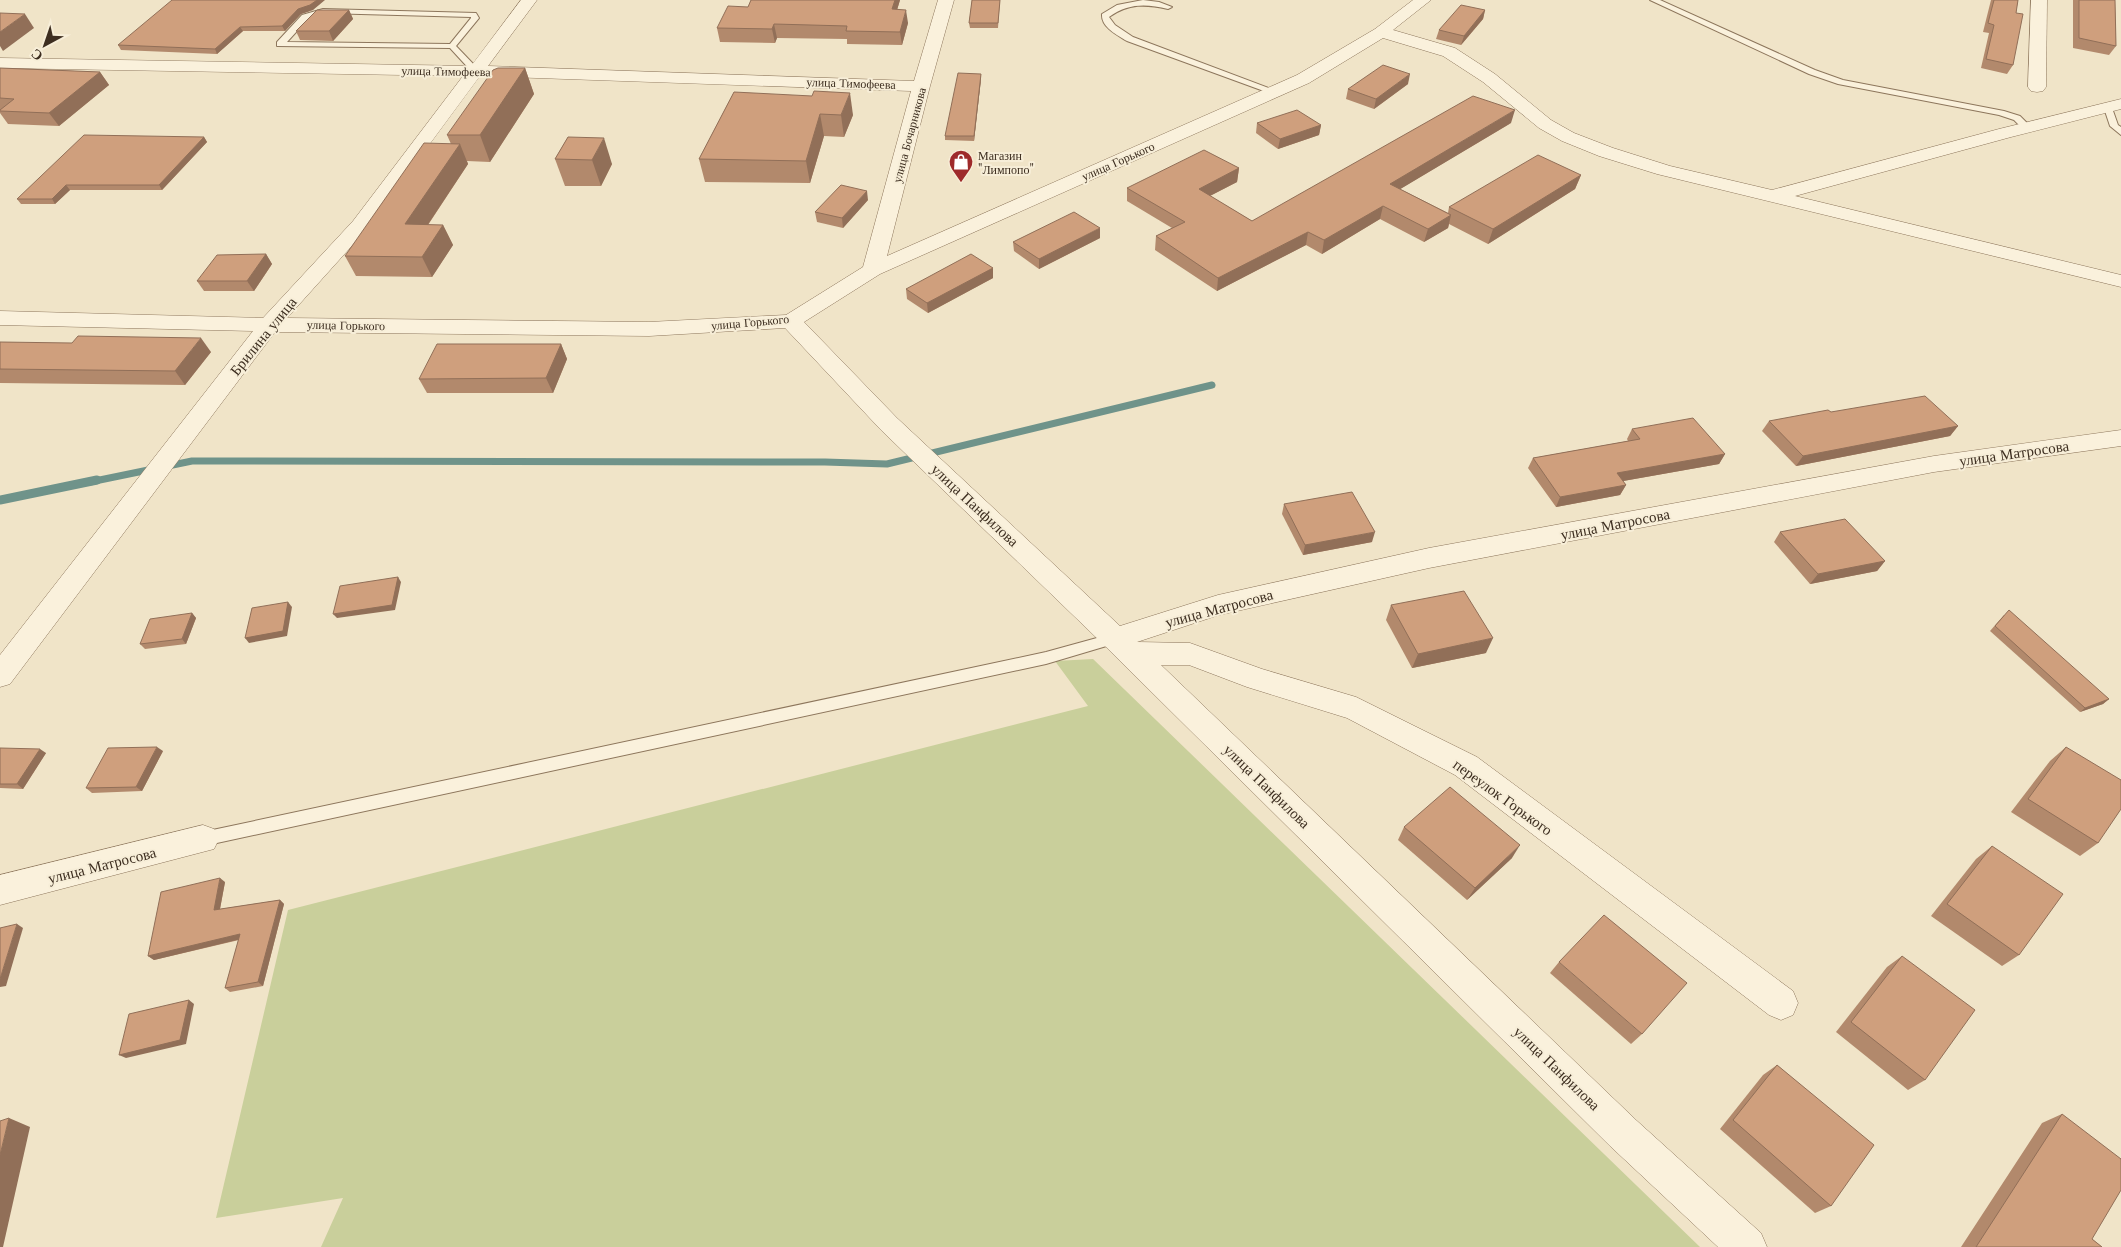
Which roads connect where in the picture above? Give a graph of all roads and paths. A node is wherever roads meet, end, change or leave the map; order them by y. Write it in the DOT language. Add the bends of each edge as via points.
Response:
graph roads {
  1 [pos="529,0"];
  2 [pos="946,0"];
  3 [pos="1423,0"];
  4 [pos="1654,0"];
  5 [pos="2039,0"];
  6 [pos="1168,6"];
  7 [pos="1382,32"];
  8 [pos="452,46"];
  9 [pos="0,62"];
  10 [pos="476,71"];
  11 [pos="921,86"];
  12 [pos="2037,86"];
  13 [pos="1275,92"];
  14 [pos="2114,106"];
  15 [pos="2023,129"];
  16 [pos="2121,132"];
  17 [pos="1773,196"];
  18 [pos="873,270"];
  19 [pos="2121,281"];
  20 [pos="0,318"];
  21 [pos="790,321"];
  22 [pos="269,325"];
  23 [pos="2121,438"];
  24 [pos="1123,646"];
  25 [pos="0,676"];
  26 [pos="203,839"];
  27 [pos="0,890"];
  28 [pos="1781,1003"];
  29 [pos="1747,1247"];
  1 -- 10 [label="street, Брилина улица"];
  2 -- 11 [label="street, улица Бочарникова"];
  3 -- 7 [label="street, улица Горького"];
  4 -- 15 [label="lane" via="1812,72 1841,82 2001,113 2017,118 2024,124"];
  5 -- 12 [label="street"];
  6 -- 13 [label="lane" via="1131,0 1105,16 1107,22 1130,39"];
  7 -- 13 [label="street, улица Горького" via="1341,58"];
  7 -- 17 [label="street" via="1449,52 1464,60 1545,124 1568,137 1664,170"];
  8 -- 8 [label="lane" via="299,44 280,44 304,17 323,11 473,15 475,18"];
  8 -- 10 [label="lane"];
  9 -- 10 [label="street, улица Тимофеева"];
  10 -- 11 [label="street, улица Тимофеева"];
  10 -- 22 [label="street, Брилина улица" via="360,225"];
  11 -- 18 [label="street, улица Бочарникова"];
  13 -- 18 [label="street, улица Горького"];
  14 -- 15 [label="street"];
  14 -- 16 [label="lane" via="2114,126"];
  15 -- 17 [label="street"];
  17 -- 19 [label="street"];
  18 -- 21 [label="street, улица Горького"];
  20 -- 22 [label="street, улица Горького"];
  21 -- 22 [label="street, улица Горького" via="649,329"];
  21 -- 24 [label="street, улица Панфилова" via="888,424"];
  22 -- 25 [label="street, Брилина улица"];
  23 -- 24 [label="street, улица Матросова" via="1934,464 1430,558 1218,605"];
  24 -- 26 [label="lane" via="1036,660"];
  24 -- 28 [label="street, переулок Горького" via="1190,654 1257,679 1356,709 1466,766"];
  24 -- 29 [label="street, улица Панфилова" via="1623,1133"];
  26 -- 27 [label="street, улица Матросова"];
}
